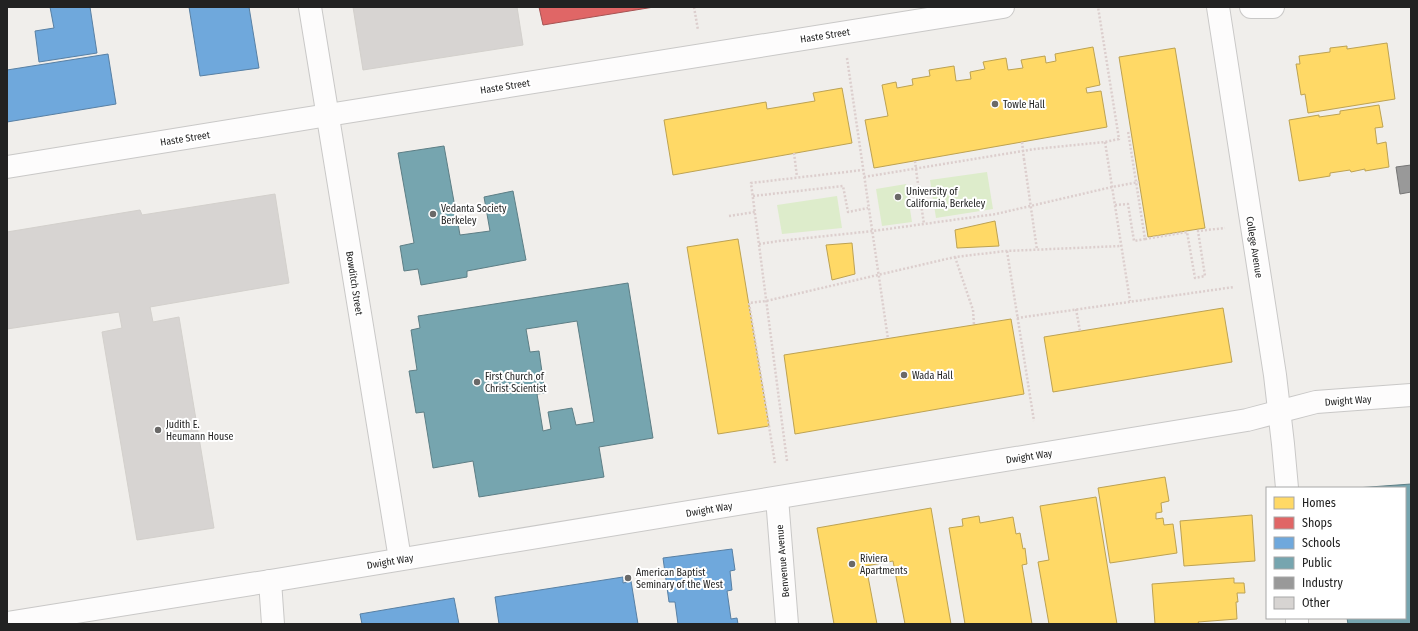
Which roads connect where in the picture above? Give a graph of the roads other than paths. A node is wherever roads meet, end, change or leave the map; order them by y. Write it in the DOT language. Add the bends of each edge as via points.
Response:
graph roads {
  1 [pos="310,7"];
  2 [pos="1003,7"];
  3 [pos="1218,7"];
  4 [pos="1251,7"];
  5 [pos="1273,7"];
  6 [pos="328,115"];
  7 [pos="7,168"];
  8 [pos="1411,395"];
  9 [pos="1279,411"];
  10 [pos="1287,487"];
  11 [pos="777,498"];
  12 [pos="400,559"];
  13 [pos="270,581"];
  14 [pos="7,623"];
  15 [pos="273,624"];
  16 [pos="787,624"];
  1 -- 6 [label="street, Bowditch Street"];
  2 -- 6 [label="street, Haste Street"];
  3 -- 9 [label="street, College Avenue"];
  4 -- 5 [label="street"];
  6 -- 7 [label="street, Haste Street"];
  6 -- 12 [label="street, Bowditch Street"];
  8 -- 9 [label="street, Dwight Way" via="1316,402"];
  9 -- 10 [label="street, College Avenue"];
  9 -- 11 [label="street, Dwight Way" via="1247,420"];
  11 -- 12 [label="street, Dwight Way"];
  11 -- 16 [label="street, Benvenue Avenue"];
  12 -- 13 [label="street, Dwight Way"];
  13 -- 14 [label="street, Dwight Way"];
  13 -- 15 [label="street"];
}
